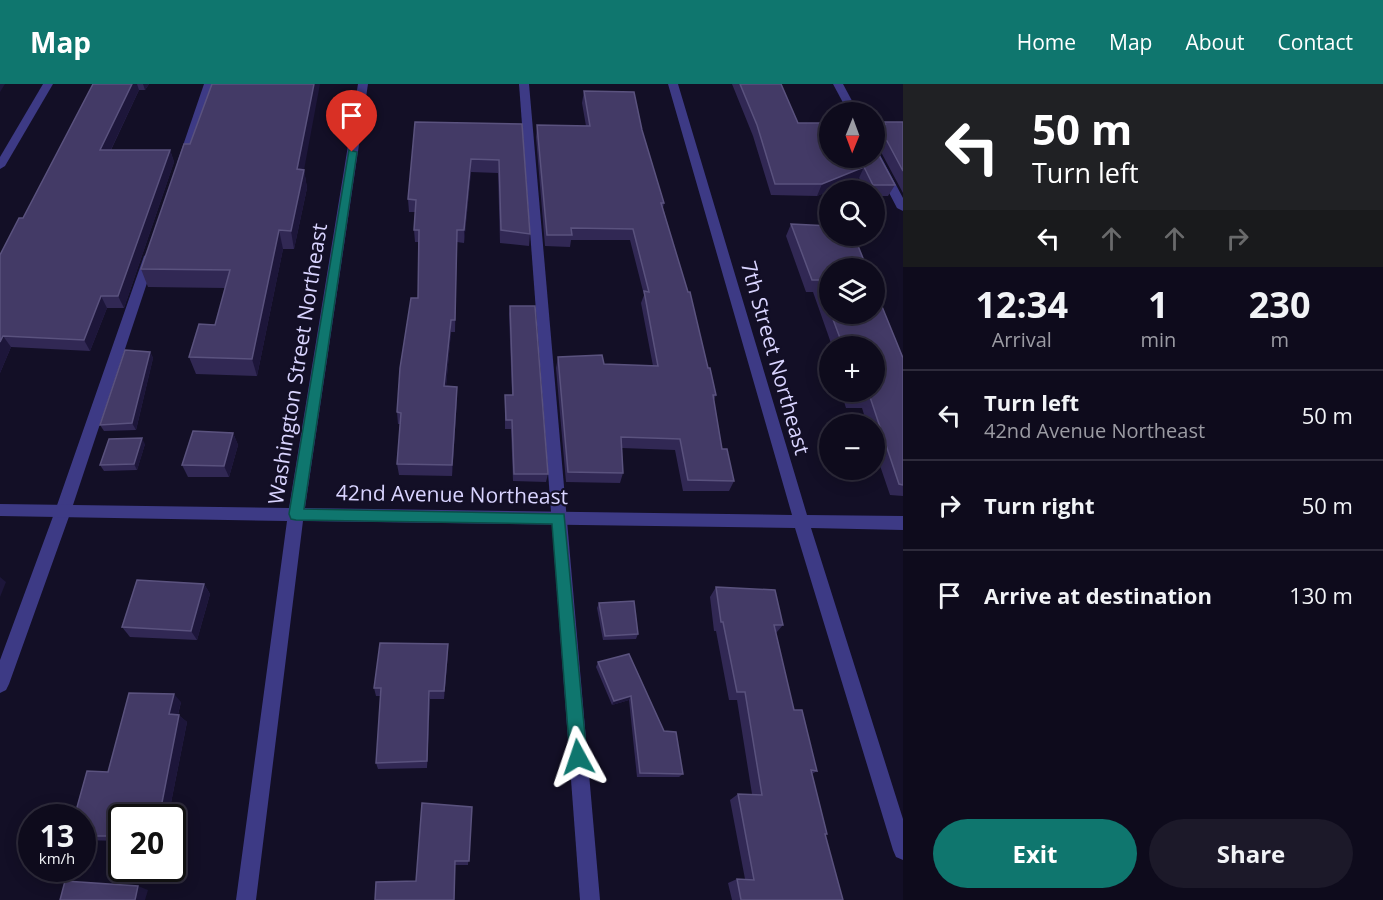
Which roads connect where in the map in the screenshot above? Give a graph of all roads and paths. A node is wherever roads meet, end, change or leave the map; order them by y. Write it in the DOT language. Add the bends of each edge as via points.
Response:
graph roads {
  1 [pos="48,84"];
  2 [pos="209,84"];
  3 [pos="363,84"];
  4 [pos="524,84"];
  5 [pos="673,84"];
  6 [pos="838,84"];
  7 [pos="848,102"];
  8 [pos="0,166"];
  9 [pos="882,168"];
  10 [pos="178,174"];
  11 [pos="903,208"];
  12 [pos="155,242"];
  13 [pos="0,510"];
  14 [pos="63,512"];
  15 [pos="296,514"];
  16 [pos="559,518"];
  17 [pos="801,521"];
  18 [pos="903,523"];
  19 [pos="0,684"];
  20 [pos="903,850"];
  21 [pos="246,900"];
  22 [pos="590,900"];
  1 -- 8 [label="street"];
  2 -- 10 [label="street"];
  3 -- 15 [label="street, Washington Street Northeast"];
  4 -- 16 [label="street"];
  5 -- 17 [label="street, 7th Street Northeast"];
  6 -- 7 [label="street"];
  9 -- 11 [label="street"];
  12 -- 14 [label="street"];
  13 -- 14 [label="street, 42nd Avenue Northeast"];
  14 -- 15 [label="street, 42nd Avenue Northeast"];
  14 -- 19 [label="street"];
  15 -- 16 [label="street, 42nd Avenue Northeast"];
  15 -- 21 [label="street, Washington Street Northeast"];
  16 -- 17 [label="street, 42nd Avenue Northeast"];
  16 -- 22 [label="street"];
  17 -- 18 [label="street, 42nd Avenue Northeast"];
  17 -- 20 [label="street, 7th Street Northeast"];
}
